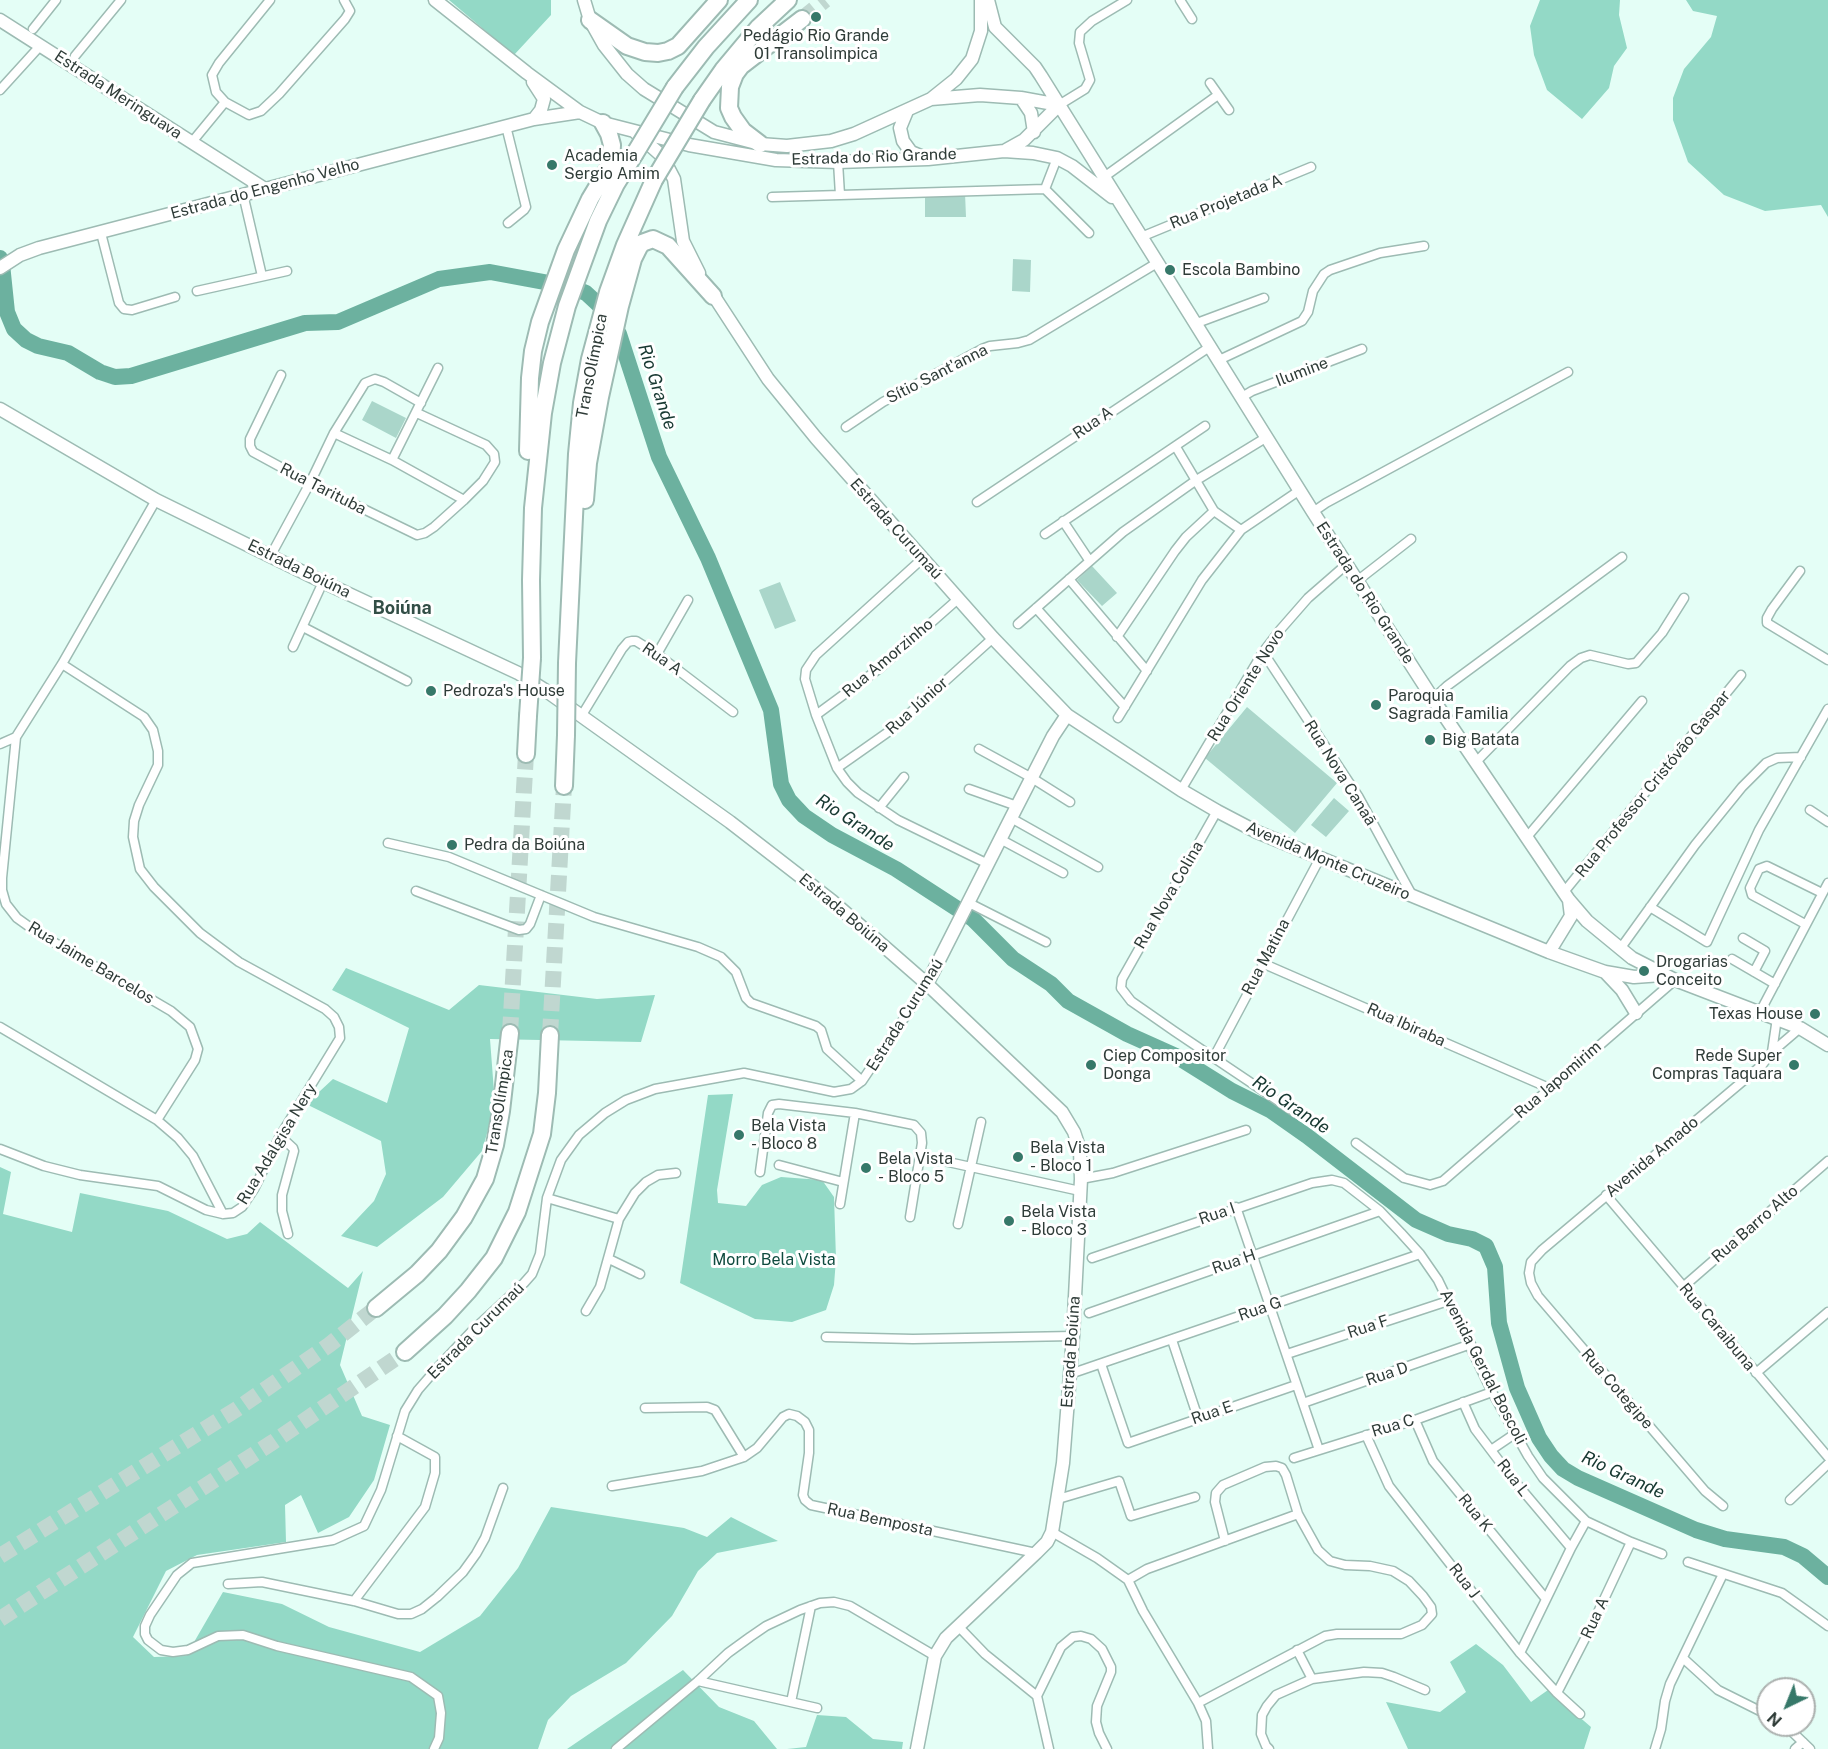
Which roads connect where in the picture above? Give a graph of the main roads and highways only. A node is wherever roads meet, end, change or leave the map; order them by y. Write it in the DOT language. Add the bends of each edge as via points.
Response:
graph roads {
  1 [pos="719,0"];
  2 [pos="749,0"];
  3 [pos="788,0"];
  4 [pos="802,19"];
  5 [pos="590,20"];
  6 [pos="603,123"];
  7 [pos="760,144"];
  8 [pos="713,296"];
  9 [pos="573,547"];
  10 [pos="531,617"];
  11 [pos="525,754"];
  12 [pos="564,786"];
  13 [pos="510,1033"];
  14 [pos="550,1035"];
  15 [pos="376,1308"];
  16 [pos="405,1352"];
  1 -- 5 [label="highway" via="686,38 658,53 627,46"];
  2 -- 10 [label="highway, bridge" via="675,87 616,184 580,268 552,363 540,437 533,508"];
  3 -- 9 [label="highway, TransOlímpica, bridge" via="759,27 702,100 654,180 625,245 598,326 582,403"];
  4 -- 7 [label="highway" via="741,66 730,87 729,108 733,117"];
  6 -- 10 [label="highway" via="612,145 611,164 566,250 533,351 526,592"];
  8 -- 9 [label="highway" via="668,246 653,239 642,243 636,252 600,397 583,522"];
  9 -- 12 [label="highway, TransOlímpica, bridge"];
  10 -- 11 [label="highway, bridge"];
  13 -- 15 [label="highway, TransOlímpica" via="501,1111 485,1179 439,1251"];
  14 -- 16 [label="highway" via="543,1134 517,1212 494,1258 468,1291"];
}
